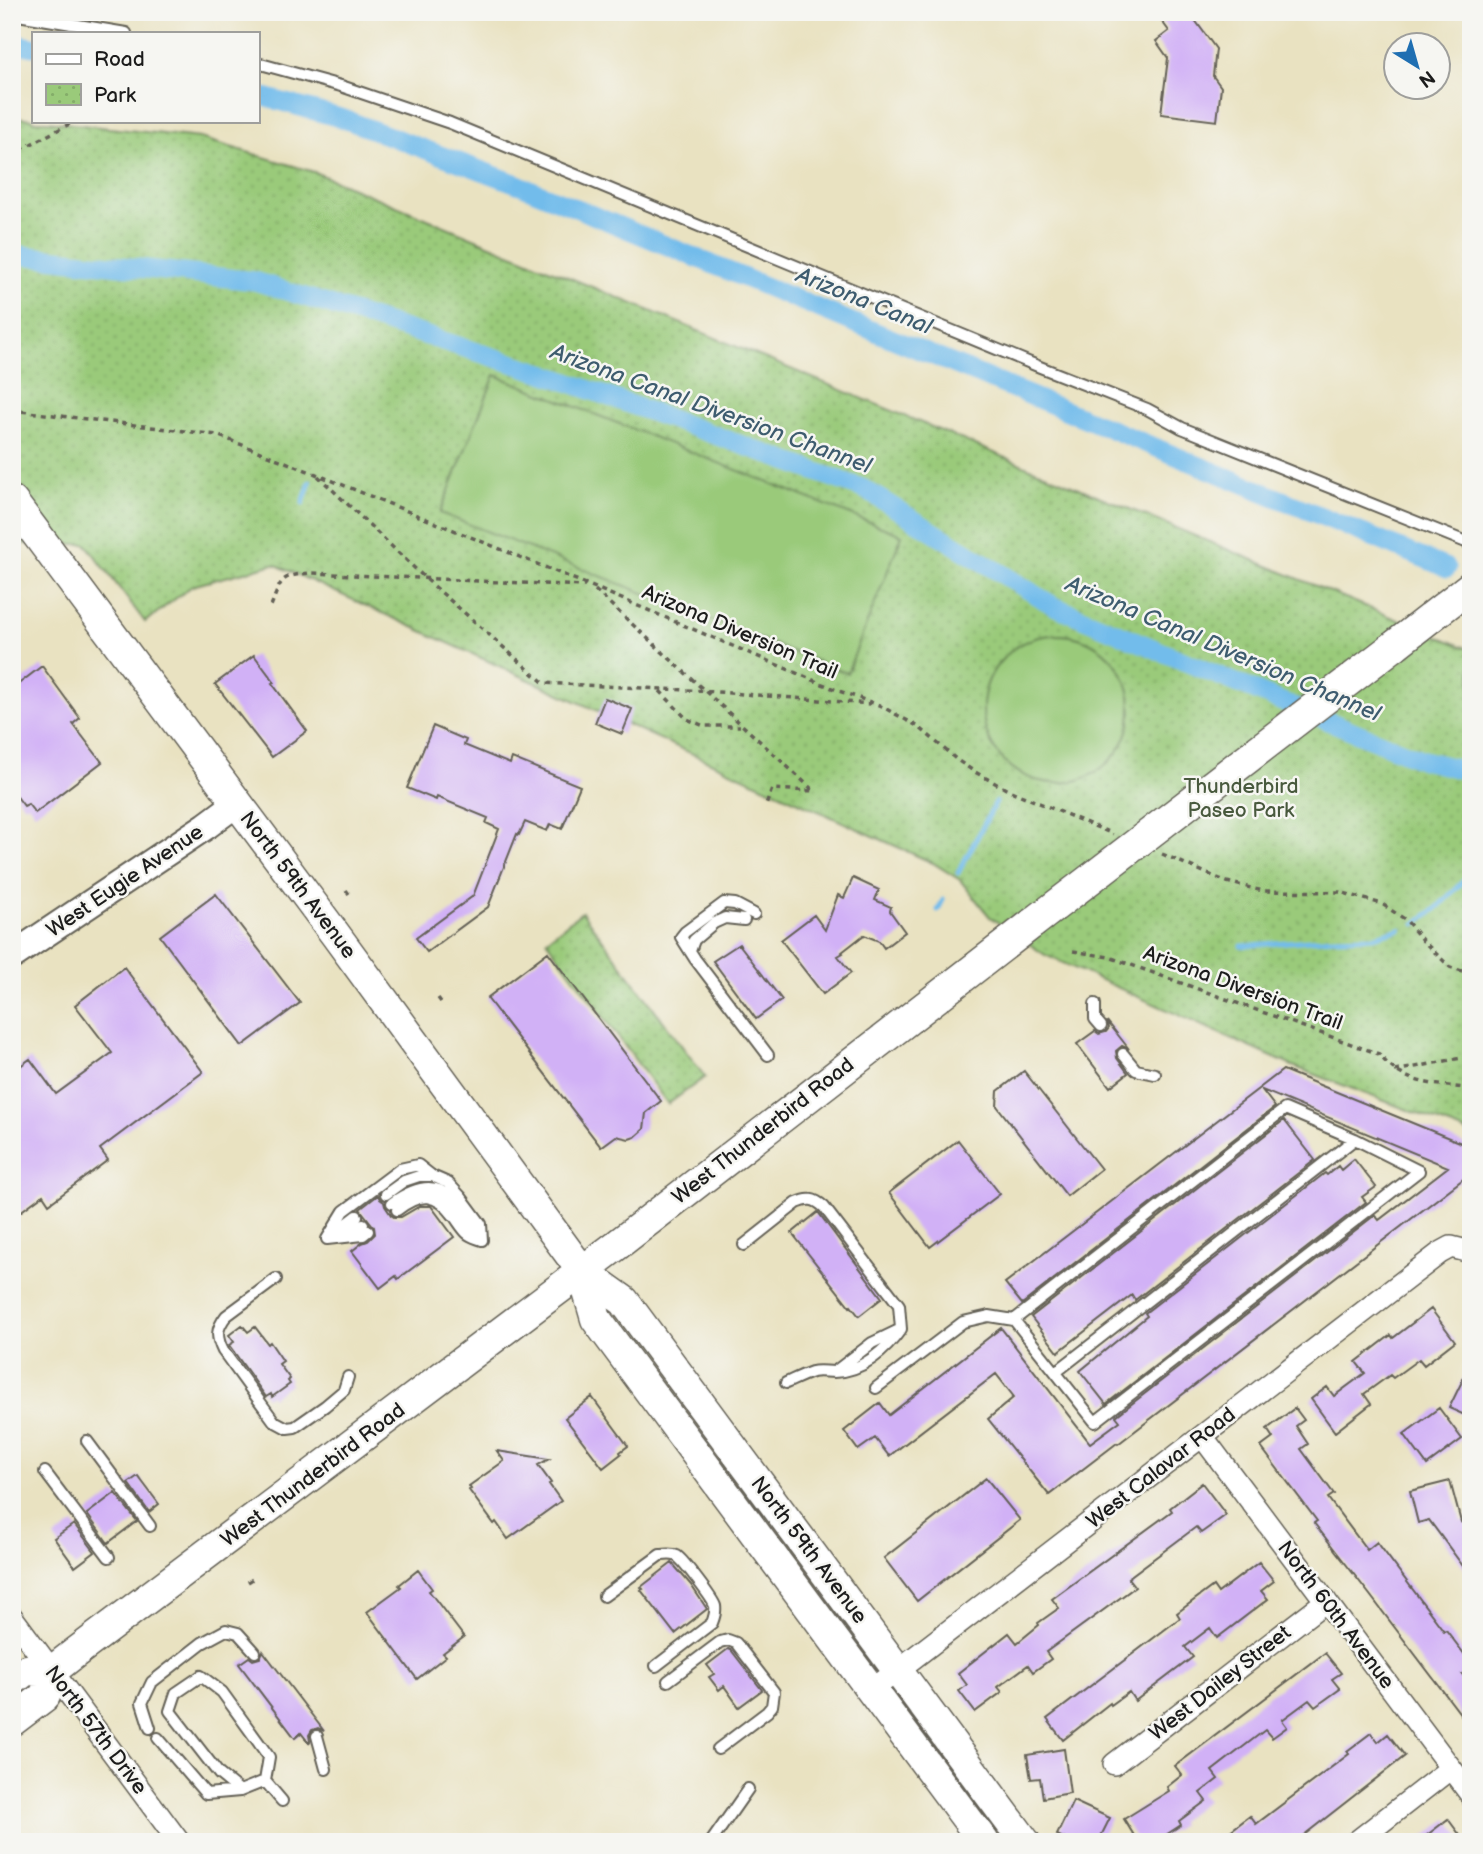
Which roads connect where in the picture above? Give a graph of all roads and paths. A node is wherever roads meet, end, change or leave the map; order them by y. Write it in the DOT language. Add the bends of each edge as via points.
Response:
graph roads {
  1 [pos="12,14"];
  2 [pos="120,32"];
  3 [pos="259,64"];
  4 [pos="73,122"];
  5 [pos="12,154"];
  6 [pos="12,410"];
  7 [pos="316,474"];
  8 [pos="12,501"];
  9 [pos="1471,544"];
  10 [pos="426,579"];
  11 [pos="591,586"];
  12 [pos="1456,598"];
  13 [pos="271,606"];
  14 [pos="659,690"];
  15 [pos="705,691"];
  16 [pos="878,705"];
  17 [pos="742,726"];
  18 [pos="237,803"];
  19 [pos="765,808"];
  20 [pos="1117,835"];
  21 [pos="1154,851"];
  22 [pos="749,917"];
  23 [pos="1073,951"];
  24 [pos="12,956"];
  25 [pos="1471,974"];
  26 [pos="438,998"];
  27 [pos="1095,1004"];
  28 [pos="444,1006"];
  29 [pos="1101,1026"];
  30 [pos="1123,1054"];
  31 [pos="768,1055"];
  32 [pos="1471,1056"];
  33 [pos="1395,1071"];
  34 [pos="1155,1074"];
  35 [pos="1471,1089"];
  36 [pos="1355,1139"];
  37 [pos="432,1176"];
  38 [pos="327,1239"];
  39 [pos="744,1245"];
  40 [pos="1461,1249"];
  41 [pos="582,1271"];
  42 [pos="276,1279"];
  43 [pos="1014,1320"];
  44 [pos="1056,1372"];
  45 [pos="348,1377"];
  46 [pos="786,1383"];
  47 [pos="876,1388"];
  48 [pos="1202,1436"];
  49 [pos="87,1441"];
  50 [pos="45,1472"];
  51 [pos="715,1479"];
  52 [pos="150,1526"];
  53 [pos="792,1527"];
  54 [pos="109,1558"];
  55 [pos="254,1578"];
  56 [pos="248,1582"];
  57 [pos="604,1596"];
  58 [pos="1326,1601"];
  59 [pos="12,1618"];
  60 [pos="255,1652"];
  61 [pos="185,1657"];
  62 [pos="656,1666"];
  63 [pos="898,1670"];
  64 [pos="52,1671"];
  65 [pos="201,1676"];
  66 [pos="12,1681"];
  67 [pos="668,1681"];
  68 [pos="872,1690"];
  69 [pos="12,1721"];
  70 [pos="150,1728"];
  71 [pos="317,1736"];
  72 [pos="158,1738"];
  73 [pos="718,1749"];
  74 [pos="1114,1764"];
  75 [pos="1451,1768"];
  76 [pos="326,1769"];
  77 [pos="265,1781"];
  78 [pos="748,1788"];
  79 [pos="240,1791"];
  80 [pos="1471,1795"];
  81 [pos="282,1801"];
  82 [pos="179,1842"];
  83 [pos="711,1842"];
  84 [pos="984,1842"];
  85 [pos="1026,1842"];
  86 [pos="1356,1842"];
  1 -- 2 [label="lane"];
  3 -- 9 [label="lane" via="450,123"];
  4 -- 5 [label="path"];
  6 -- 7 [label="path, Arizona Diversion Trail" via="217,435"];
  7 -- 10 [label="path, Arizona Diversion Trail"];
  7 -- 11 [label="path, Arizona Diversion Trail"];
  8 -- 18 [label="main road, North 59th Avenue"];
  10 -- 11 [label="path, Arizona Diversion Trail"];
  10 -- 13 [label="path, Arizona Diversion Trail" via="289,575 280,582"];
  10 -- 14 [label="path, Arizona Diversion Trail" via="544,683"];
  11 -- 15 [label="path, Arizona Diversion Trail"];
  11 -- 16 [label="path, Arizona Diversion Trail"];
  12 -- 41 [label="main road, West Thunderbird Road, bridge"];
  14 -- 15 [label="path, Arizona Diversion Trail"];
  14 -- 17 [label="path" via="687,719 704,726"];
  15 -- 16 [label="path, Arizona Diversion Trail"];
  15 -- 17 [label="path, Arizona Diversion Trail"];
  16 -- 20 [label="path, Arizona Diversion Trail" via="919,727 957,760 1006,789"];
  17 -- 19 [label="path, Arizona Diversion Trail" via="814,791 772,789"];
  18 -- 24 [label="street, West Eugie Avenue"];
  18 -- 41 [label="main road, North 59th Avenue"];
  21 -- 25 [label="path" via="1227,882 1263,891 1340,892 1381,904 1406,920 1450,967"];
  22 -- 31 [label="lane" via="714,923 694,940 690,951"];
  23 -- 33 [label="path, Arizona Diversion Trail" via="1110,957 1379,1054"];
  26 -- 28 [label="path"];
  27 -- 29 [label="lane"];
  30 -- 34 [label="lane" via="1136,1070"];
  32 -- 33 [label="path"];
  33 -- 35 [label="path, Arizona Diversion Trail" via="1406,1079"];
  36 -- 43 [label="lane" via="1285,1110"];
  36 -- 44 [label="lane"];
  36 -- 44 [label="lane" via="1419,1171 1095,1422"];
  37 -- 37 [label="lane" via="461,1197 481,1224 482,1240 469,1236 446,1207 431,1197 392,1202 404,1181"];
  37 -- 38 [label="lane" via="418,1165 400,1169 344,1211"];
  38 -- 38 [label="lane" via="362,1224 363,1235"];
  39 -- 46 [label="lane" via="797,1203 815,1199 899,1305 901,1329 870,1360 852,1369 814,1371"];
  40 -- 48 [label="street, West Calavar Road" via="1440,1253"];
  41 -- 51 [label="main road, North 59th Avenue" via="596,1319"];
  41 -- 53 [label="main road, North 59th Avenue" via="624,1301"];
  41 -- 64 [label="main road, West Thunderbird Road"];
  42 -- 45 [label="lane" via="226,1317 217,1334 223,1351 274,1421 295,1427 344,1390"];
  43 -- 44 [label="lane"];
  43 -- 47 [label="lane" via="989,1316 963,1322"];
  48 -- 58 [label="street, North 60th Avenue"];
  48 -- 63 [label="street, West Calavar Road"];
  49 -- 52 [label="lane"];
  50 -- 54 [label="lane"];
  51 -- 53 [label="main road" via="734,1476 765,1512"];
  51 -- 68 [label="main road, North 59th Avenue"];
  53 -- 63 [label="main road, North 59th Avenue"];
  55 -- 56 [label="path"];
  57 -- 62 [label="lane" via="660,1555 670,1554 679,1557 707,1592 715,1605 712,1623"];
  58 -- 74 [label="street, West Dailey Street"];
  58 -- 75 [label="street, North 60th Avenue"];
  59 -- 64 [label="street, North 57th Drive"];
  60 -- 61 [label="lane" via="238,1633 226,1630"];
  61 -- 65 [label="lane"];
  61 -- 70 [label="lane" via="152,1682 142,1703"];
  63 -- 68 [label="street, West Calavar Road"];
  63 -- 85 [label="main road, North 59th Avenue"];
  64 -- 66 [label="main road, West Thunderbird Road" via="26,1670"];
  64 -- 69 [label="main road, West Thunderbird Road" via="45,1696"];
  64 -- 82 [label="street, North 57th Drive"];
  65 -- 77 [label="lane" via="222,1692 269,1757"];
  65 -- 79 [label="lane" via="176,1693 170,1711 219,1774"];
  67 -- 73 [label="lane" via="728,1640 737,1643 774,1692 767,1712"];
  68 -- 84 [label="main road, North 59th Avenue"];
  71 -- 76 [label="lane"];
  72 -- 79 [label="lane" via="206,1794"];
  75 -- 80 [label="street, North 60th Avenue"];
  75 -- 86 [label="street"];
  77 -- 79 [label="lane"];
  77 -- 81 [label="lane"];
  78 -- 83 [label="lane"];
}
